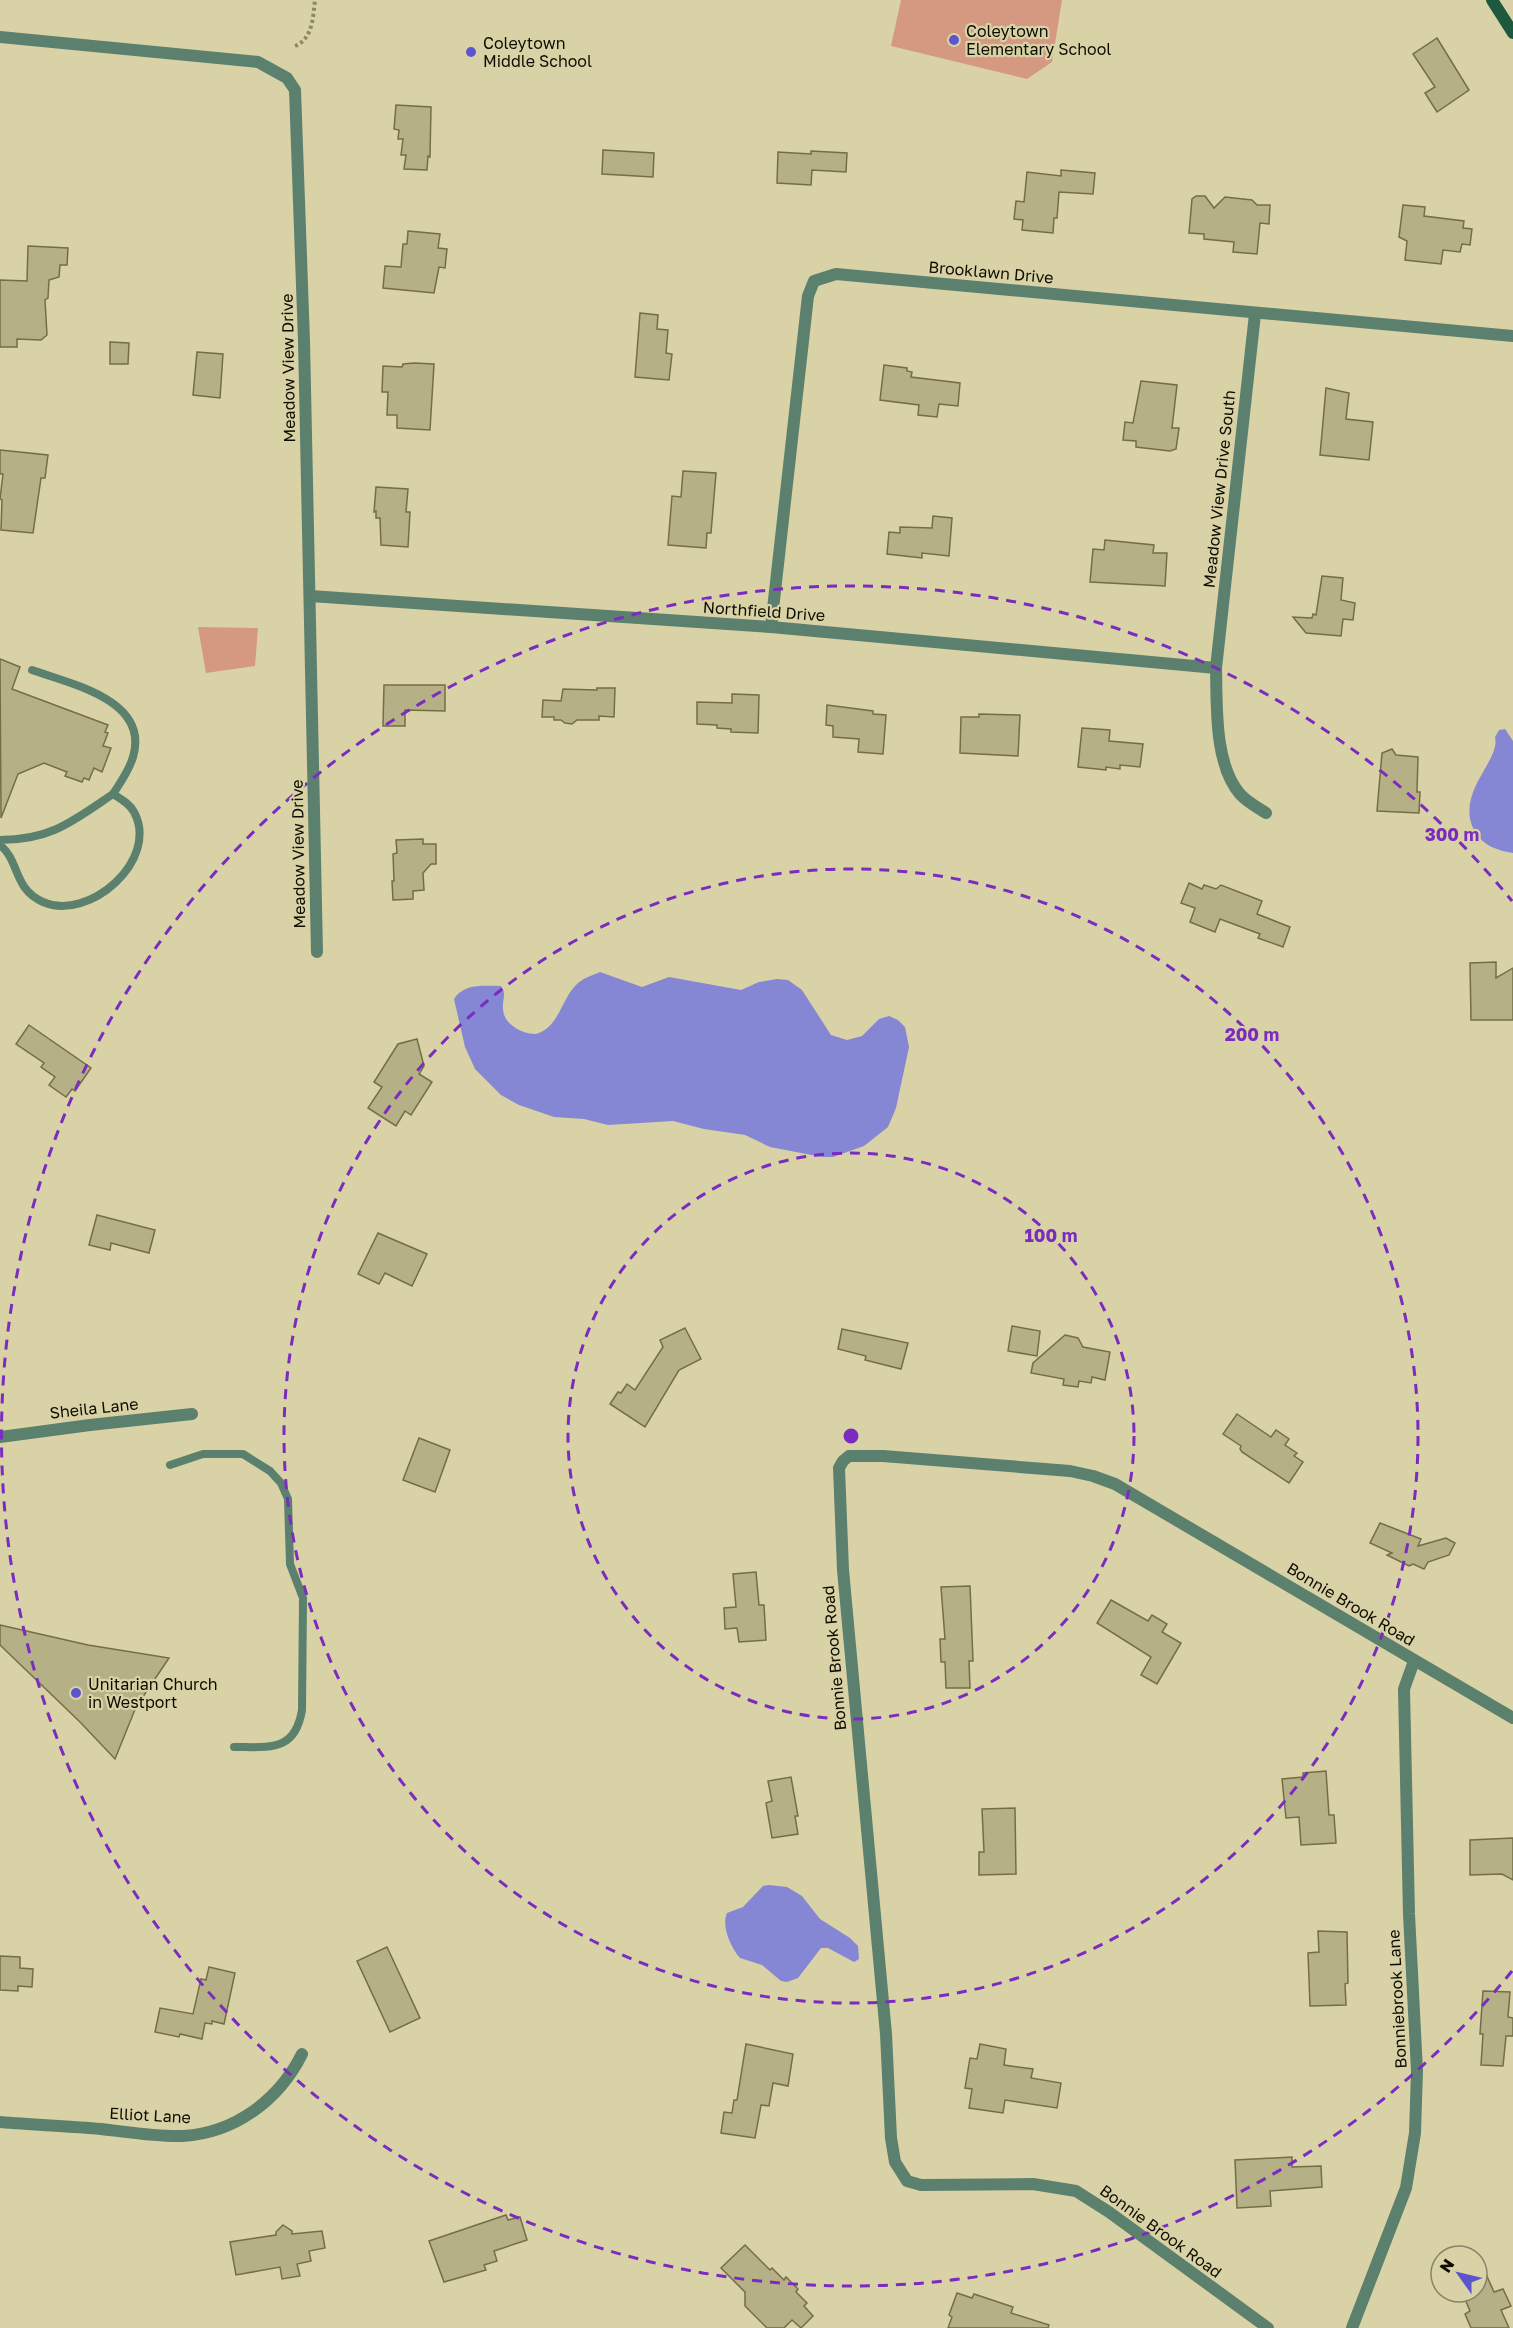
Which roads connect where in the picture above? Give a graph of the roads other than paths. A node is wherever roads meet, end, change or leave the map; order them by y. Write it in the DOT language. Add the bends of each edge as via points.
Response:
graph roads {
  1 [pos="1492,0"];
  2 [pos="1513,33"];
  3 [pos="0,37"];
  4 [pos="1255,314"];
  5 [pos="1513,336"];
  6 [pos="310,596"];
  7 [pos="771,627"];
  8 [pos="1216,668"];
  9 [pos="32,670"];
  10 [pos="113,794"];
  11 [pos="1266,813"];
  12 [pos="0,842"];
  13 [pos="317,952"];
  14 [pos="192,1414"];
  15 [pos="0,1437"];
  16 [pos="170,1465"];
  17 [pos="1413,1661"];
  18 [pos="1513,1718"];
  19 [pos="234,1747"];
  20 [pos="302,2054"];
  21 [pos="0,2122"];
  22 [pos="1268,2328"];
  23 [pos="1352,2328"];
  1 -- 2 [label="main road"];
  3 -- 6 [label="street, Meadow View Drive" via="258,62 287,78 295,90"];
  4 -- 5 [label="street, Brooklawn Drive"];
  4 -- 7 [label="street, Brooklawn Drive" via="836,274 814,281 808,296"];
  4 -- 8 [label="street, Meadow View Drive South"];
  6 -- 7 [label="street, Northfield Drive"];
  6 -- 13 [label="street, Meadow View Drive"];
  7 -- 8 [label="street, Northfield Drive"];
  8 -- 11 [label="street, Meadow View Drive South" via="1220,736 1229,779 1240,794"];
  9 -- 10 [label="lane" via="99,695 125,713 133,727 134,756"];
  10 -- 12 [label="lane" via="60,829"];
  10 -- 12 [label="lane" via="134,812 140,831 138,847 124,874 84,902 66,906 41,901 22,885"];
  14 -- 15 [label="street, Sheila Lane"];
  16 -- 19 [label="lane" via="203,1454 243,1454 270,1471 288,1499 290,1564 303,1598 299,1726 293,1737 282,1744"];
  17 -- 18 [label="street, Bonnie Brook Road"];
  17 -- 22 [label="street, Bonnie Brook Road" via="1115,1484 1093,1476 883,1456 849,1456 839,1468 843,1570 895,2162 907,2181 921,2185 1033,2184 1076,2191"];
  17 -- 23 [label="street, Bonniebrook Lane" via="1404,1689 1417,2071 1415,2133 1406,2188"];
  20 -- 21 [label="street, Elliot Lane" via="290,2076 259,2107 226,2127 206,2133 159,2135"];
}
